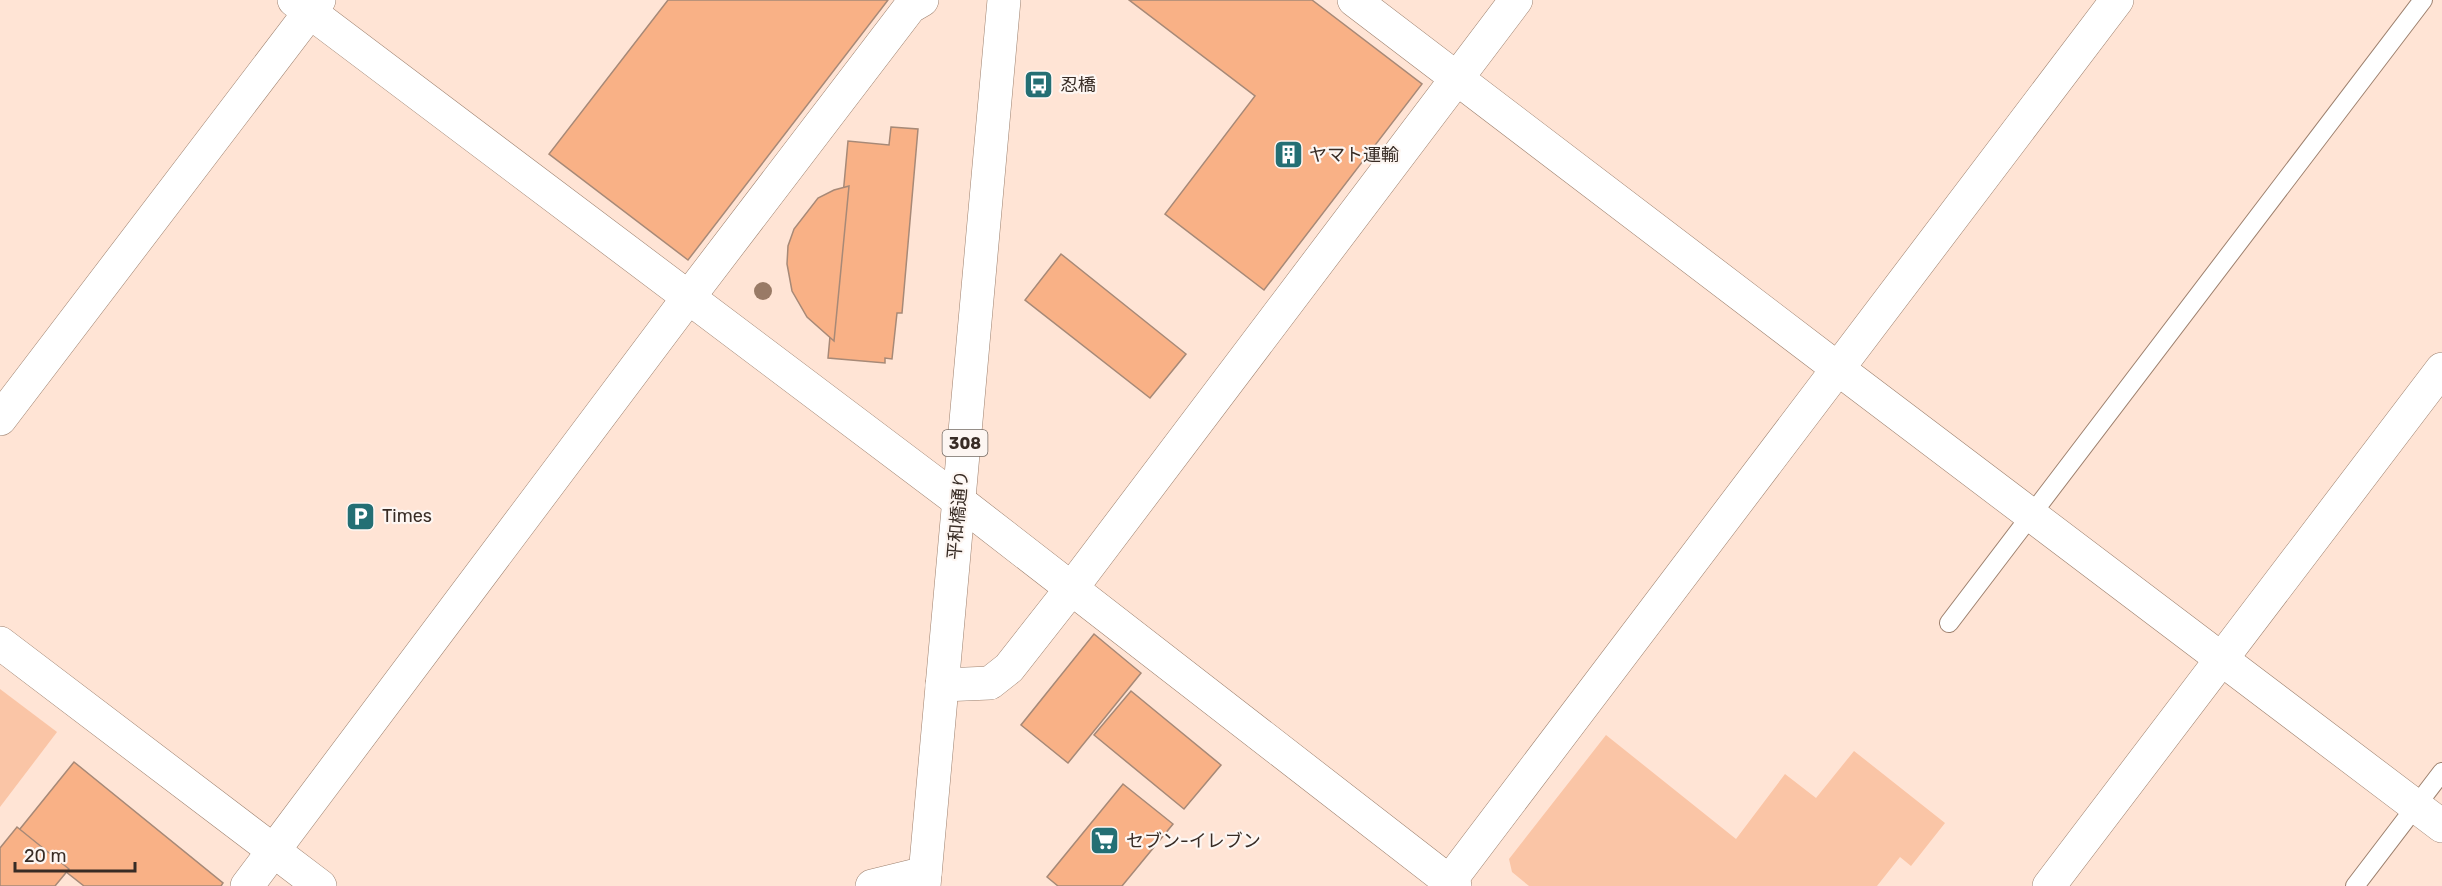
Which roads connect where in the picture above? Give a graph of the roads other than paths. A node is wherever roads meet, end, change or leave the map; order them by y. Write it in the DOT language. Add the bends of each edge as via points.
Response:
graph roads {
  1 [pos="922,0"];
  2 [pos="1004,0"];
  3 [pos="1354,0"];
  4 [pos="1516,0"];
  5 [pos="2117,0"];
  6 [pos="2423,0"];
  7 [pos="307,4"];
  8 [pos="1456,78"];
  9 [pos="687,298"];
  10 [pos="1837,368"];
  11 [pos="2440,377"];
  12 [pos="0,419"];
  13 [pos="960,502"];
  14 [pos="2033,515"];
  15 [pos="1071,589"];
  16 [pos="1949,623"];
  17 [pos="0,644"];
  18 [pos="2223,659"];
  19 [pos="942,684"];
  20 [pos="2442,772"];
  21 [pos="2416,806"];
  22 [pos="2442,826"];
  23 [pos="273,851"];
  24 [pos="925,879"];
  25 [pos="1450,885"];
  26 [pos="247,886"];
  27 [pos="320,886"];
  28 [pos="872,886"];
  29 [pos="2049,886"];
  30 [pos="2355,886"];
  1 -- 9 [label="street" via="910,7"];
  2 -- 13 [label="street, 平和橋通り / 308"];
  3 -- 8 [label="street"];
  4 -- 8 [label="street"];
  5 -- 10 [label="street"];
  6 -- 14 [label="lane"];
  7 -- 9 [label="street"];
  7 -- 12 [label="street"];
  8 -- 10 [label="street"];
  8 -- 15 [label="street"];
  9 -- 13 [label="street"];
  9 -- 23 [label="street"];
  10 -- 14 [label="street"];
  10 -- 25 [label="street"];
  11 -- 18 [label="street"];
  13 -- 15 [label="street"];
  13 -- 19 [label="street, 平和橋通り / 308"];
  14 -- 16 [label="lane"];
  14 -- 18 [label="street"];
  15 -- 19 [label="street" via="1009,668 990,683"];
  15 -- 25 [label="street"];
  17 -- 23 [label="street"];
  18 -- 21 [label="street"];
  18 -- 29 [label="street"];
  19 -- 24 [label="street, 平和橋通り / 308"];
  20 -- 21 [label="lane"];
  21 -- 22 [label="street"];
  21 -- 30 [label="lane"];
  23 -- 26 [label="street"];
  23 -- 27 [label="street"];
  24 -- 28 [label="street"];
}
